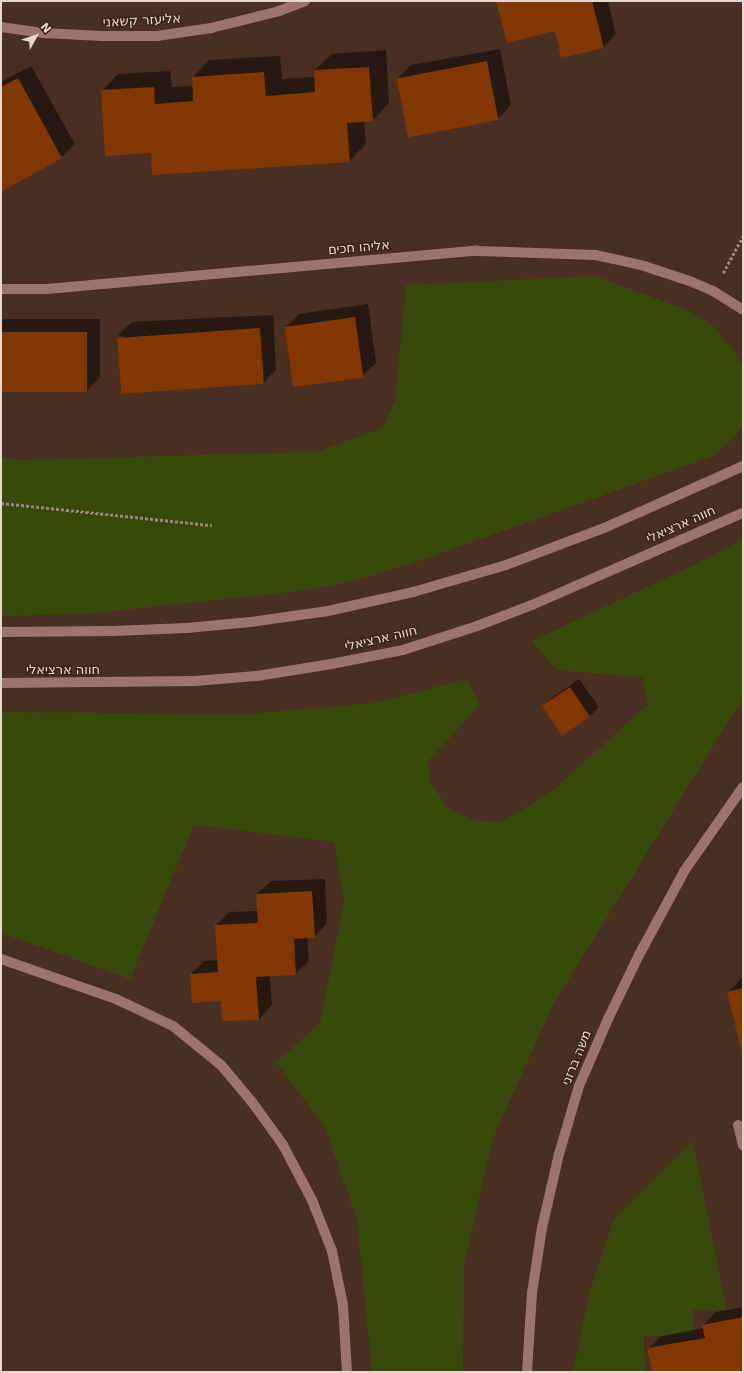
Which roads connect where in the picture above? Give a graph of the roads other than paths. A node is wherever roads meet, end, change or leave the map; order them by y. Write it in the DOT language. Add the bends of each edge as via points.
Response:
graph roads {
  1 [pos="305,1"];
  2 [pos="1,27"];
  3 [pos="1,289"];
  4 [pos="713,291"];
  5 [pos="743,310"];
  6 [pos="743,319"];
  7 [pos="743,466"];
  8 [pos="743,513"];
  9 [pos="1,632"];
  10 [pos="1,682"];
  11 [pos="743,787"];
  12 [pos="1,960"];
  13 [pos="738,1125"];
  14 [pos="743,1145"];
  15 [pos="347,1372"];
  16 [pos="527,1372"];
  1 -- 2 [label="street, אליעזר קשאני" via="279,11 211,28 157,36 44,33"];
  3 -- 4 [label="street, אליהו חכים" via="54,288 477,251 595,255 655,269"];
  4 -- 5 [label="street, אליהו חכים"];
  4 -- 6 [label="street, אליהו חכים"];
  7 -- 9 [label="street" via="604,528 506,565 413,592 336,610 187,628"];
  8 -- 10 [label="street, חווה ארציאלי" via="525,607 403,650 264,675 195,681"];
  11 -- 16 [label="street, משה ברזני" via="685,870 628,976 579,1086 559,1154 542,1228 532,1293"];
  12 -- 15 [label="street" via="116,999 173,1026 221,1065 248,1096 283,1145 312,1200 332,1251 343,1305"];
  13 -- 14 [label="street"];
}
